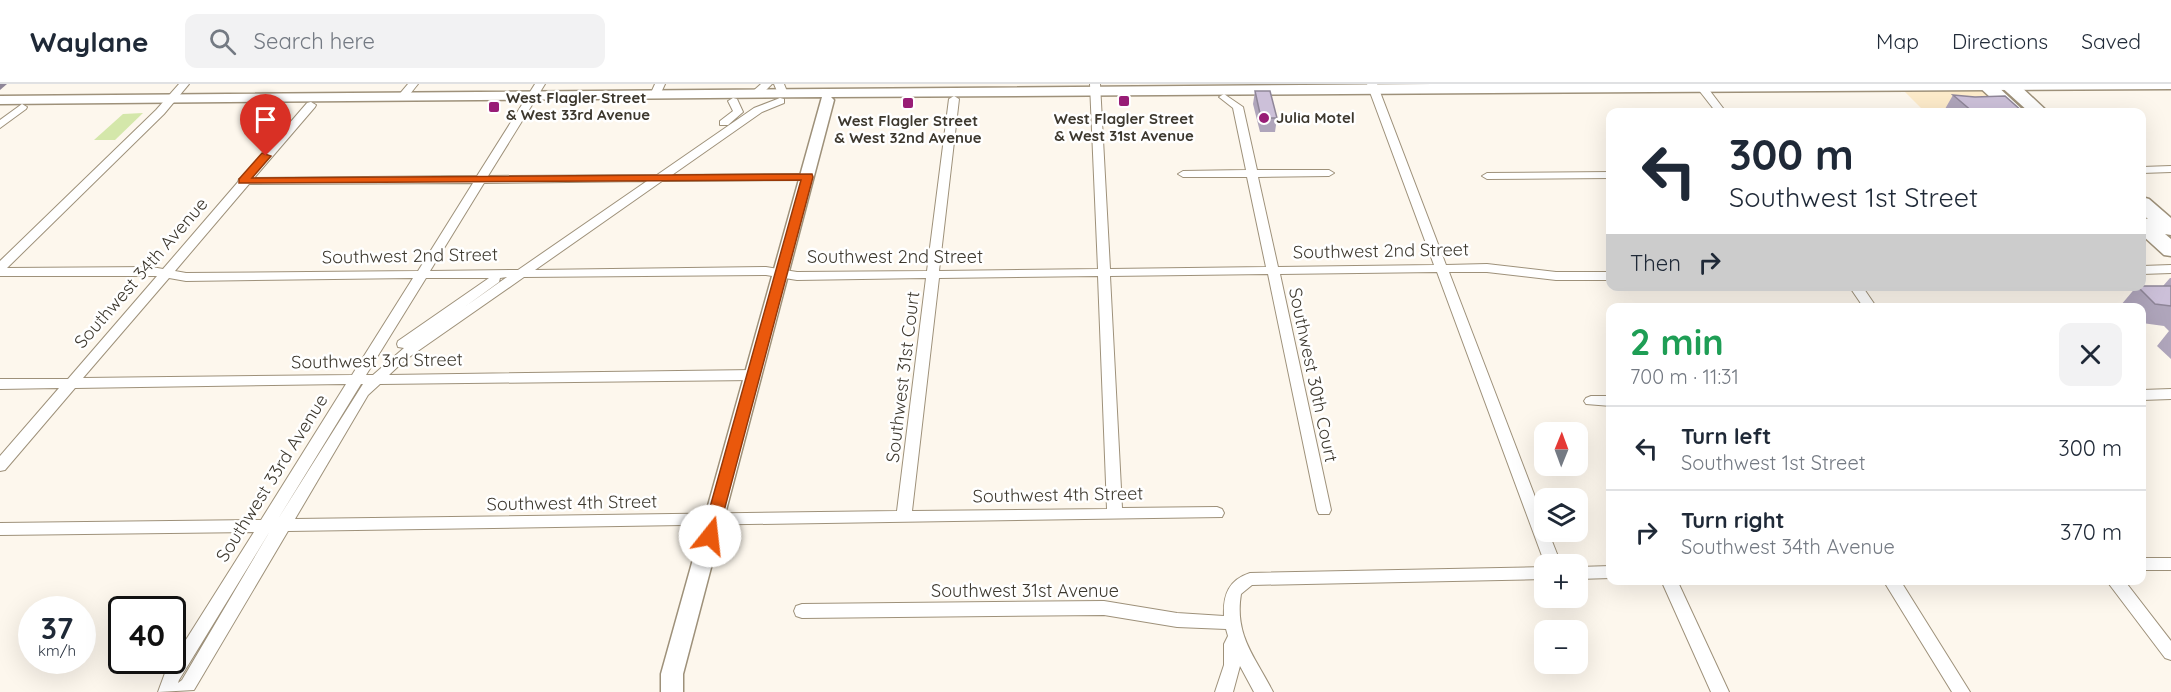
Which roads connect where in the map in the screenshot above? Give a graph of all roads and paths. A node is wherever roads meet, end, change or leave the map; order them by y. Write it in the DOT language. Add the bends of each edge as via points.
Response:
graph roads {
  1 [pos="184,84"];
  2 [pos="413,84"];
  3 [pos="767,84"];
  4 [pos="1987,85"];
  5 [pos="2008,85"];
  6 [pos="2136,85"];
  7 [pos="2171,85"];
  8 [pos="1862,86"];
  9 [pos="1510,87"];
  10 [pos="658,89"];
  11 [pos="1374,89"];
  12 [pos="1703,89"];
  13 [pos="1594,90"];
  14 [pos="1096,91"];
  15 [pos="889,92"];
  16 [pos="781,93"];
  17 [pos="533,94"];
  18 [pos="756,94"];
  19 [pos="1489,94"];
  20 [pos="402,97"];
  21 [pos="820,97"];
  22 [pos="954,99"];
  23 [pos="0,100"];
  24 [pos="733,101"];
  25 [pos="168,102"];
  26 [pos="1241,102"];
  27 [pos="311,105"];
  28 [pos="0,107"];
  29 [pos="22,107"];
  30 [pos="1718,108"];
  31 [pos="2013,108"];
  32 [pos="2034,108"];
  33 [pos="0,125"];
  34 [pos="2146,170"];
  35 [pos="2171,170"];
  36 [pos="1329,173"];
  37 [pos="1183,174"];
  38 [pos="1252,174"];
  39 [pos="1606,175"];
  40 [pos="1487,176"];
  41 [pos="808,177"];
  42 [pos="644,178"];
  43 [pos="658,178"];
  44 [pos="481,180"];
  45 [pos="243,181"];
  46 [pos="2146,207"];
  47 [pos="2146,228"];
  48 [pos="2171,229"];
  49 [pos="2171,250"];
  50 [pos="1443,269"];
  51 [pos="2171,269"];
  52 [pos="0,270"];
  53 [pos="2146,270"];
  54 [pos="1272,271"];
  55 [pos="164,273"];
  56 [pos="503,273"];
  57 [pos="518,273"];
  58 [pos="1104,273"];
  59 [pos="423,274"];
  60 [pos="782,274"];
  61 [pos="934,275"];
  62 [pos="1606,276"];
  63 [pos="390,329"];
  64 [pos="415,335"];
  65 [pos="754,375"];
  66 [pos="359,379"];
  67 [pos="375,379"];
  68 [pos="71,383"];
  69 [pos="0,384"];
  70 [pos="2171,394"];
  71 [pos="2146,395"];
  72 [pos="1591,401"];
  73 [pos="1606,401"];
  74 [pos="0,466"];
  75 [pos="1324,510"];
  76 [pos="1115,513"];
  77 [pos="1217,513"];
  78 [pos="904,516"];
  79 [pos="714,520"];
  80 [pos="264,526"];
  81 [pos="284,526"];
  82 [pos="0,529"];
  83 [pos="1549,554"];
  84 [pos="2146,564"];
  85 [pos="2171,564"];
  86 [pos="1606,572"];
  87 [pos="1534,573"];
  88 [pos="1588,573"];
  89 [pos="1671,585"];
  90 [pos="1894,585"];
  91 [pos="2118,585"];
  92 [pos="802,611"];
  93 [pos="1235,630"];
  94 [pos="2171,653"];
  95 [pos="167,692"];
  96 [pos="180,692"];
  97 [pos="672,692"];
  98 [pos="1224,692"];
  99 [pos="1264,692"];
  100 [pos="1720,692"];
  101 [pos="1961,692"];
  1 -- 25 [label="street"];
  2 -- 20 [label="street"];
  3 -- 18 [label="street"];
  4 -- 5 [label="main road"];
  4 -- 8 [label="main road"];
  4 -- 31 [label="highway"];
  5 -- 6 [label="main road"];
  5 -- 32 [label="highway"];
  6 -- 7 [label="main road"];
  8 -- 12 [label="main road"];
  9 -- 11 [label="main road"];
  9 -- 13 [label="main road"];
  9 -- 19 [label="main road"];
  10 -- 17 [label="main road"];
  10 -- 18 [label="main road"];
  11 -- 14 [label="main road"];
  11 -- 19 [label="main road"];
  11 -- 26 [label="main road"];
  11 -- 50 [label="street"];
  12 -- 13 [label="main road"];
  12 -- 30 [label="street"];
  13 -- 19 [label="main road" via="1578,94"];
  14 -- 15 [label="main road"];
  14 -- 22 [label="main road"];
  14 -- 26 [label="main road" via="1224,97"];
  14 -- 58 [label="street"];
  15 -- 21 [label="main road"];
  15 -- 22 [label="main road"];
  16 -- 18 [label="main road"];
  16 -- 21 [label="main road"];
  16 -- 24 [label="main road"];
  16 -- 43 [label="street, Southwest 33rd Avenue"];
  17 -- 20 [label="main road"];
  17 -- 24 [label="main road"];
  17 -- 27 [label="main road"];
  17 -- 44 [label="street, Southwest 33rd Avenue"];
  20 -- 25 [label="main road"];
  21 -- 41 [label="main road"];
  22 -- 61 [label="street, Southwest 31st Court"];
  23 -- 25 [label="main road"];
  24 -- 42 [label="street" via="739,109 736,115"];
  25 -- 27 [label="main road"];
  25 -- 29 [label="main road"];
  25 -- 52 [label="street"];
  26 -- 38 [label="street, Southwest 30th Court"];
  27 -- 45 [label="street, Southwest 34th Avenue"];
  28 -- 29 [label="main road"];
  29 -- 33 [label="street"];
  34 -- 35 [label="street"];
  36 -- 38 [label="street"];
  37 -- 38 [label="street"];
  38 -- 54 [label="street, Southwest 30th Court"];
  39 -- 40 [label="street"];
  41 -- 43 [label="street"];
  41 -- 60 [label="main road"];
  42 -- 43 [label="street"];
  42 -- 44 [label="street"];
  42 -- 56 [label="street"];
  43 -- 57 [label="street, Southwest 33rd Avenue"];
  44 -- 45 [label="street"];
  44 -- 59 [label="street, Southwest 33rd Avenue"];
  45 -- 55 [label="street, Southwest 34th Avenue"];
  46 -- 48 [label="highway"];
  47 -- 49 [label="highway"];
  50 -- 54 [label="street, Southwest 2nd Street"];
  50 -- 62 [label="street, Southwest 2nd Street" via="1494,268 1560,276"];
  50 -- 83 [label="street"];
  51 -- 53 [label="street"];
  52 -- 55 [label="street, Southwest 2nd Street"];
  54 -- 58 [label="street, Southwest 2nd Street"];
  54 -- 75 [label="street, Southwest 30th Court"];
  55 -- 59 [label="street, Southwest 2nd Street" via="186,277"];
  55 -- 68 [label="street, Southwest 34th Avenue"];
  56 -- 57 [label="street, Southwest 2nd Street"];
  56 -- 59 [label="street, Southwest 2nd Street"];
  56 -- 64 [label="street"];
  57 -- 60 [label="street, Southwest 2nd Street"];
  57 -- 67 [label="street, Southwest 33rd Avenue"];
  58 -- 61 [label="street, Southwest 2nd Street"];
  58 -- 76 [label="street"];
  59 -- 63 [label="street, Southwest 33rd Avenue"];
  60 -- 61 [label="street, Southwest 2nd Street"];
  60 -- 65 [label="main road"];
  61 -- 78 [label="street, Southwest 31st Court"];
  63 -- 64 [label="street"];
  63 -- 66 [label="street, Southwest 33rd Avenue"];
  64 -- 66 [label="street"];
  65 -- 67 [label="street, Southwest 3rd Street"];
  65 -- 79 [label="main road"];
  66 -- 67 [label="street, Southwest 3rd Street"];
  66 -- 68 [label="street, Southwest 3rd Street"];
  66 -- 80 [label="street, Southwest 33rd Avenue"];
  67 -- 81 [label="street, Southwest 33rd Avenue" via="363,392"];
  68 -- 69 [label="street, Southwest 3rd Street"];
  68 -- 74 [label="street, Southwest 34th Avenue"];
  70 -- 71 [label="street"];
  72 -- 73 [label="street"];
  76 -- 77 [label="street, Southwest 4th Street"];
  76 -- 78 [label="street, Southwest 4th Street"];
  78 -- 79 [label="street, Southwest 4th Street"];
  79 -- 81 [label="street, Southwest 4th Street"];
  79 -- 97 [label="main road" via="672,675"];
  80 -- 81 [label="street, Southwest 4th Street"];
  80 -- 82 [label="street, Southwest 4th Street"];
  80 -- 95 [label="street, Southwest 33rd Avenue" via="171,678"];
  81 -- 96 [label="street, Southwest 33rd Avenue" via="188,685"];
  84 -- 85 [label="street"];
  86 -- 88 [label="street"];
  87 -- 93 [label="street" via="1260,577 1236,588 1232,602"];
  89 -- 100 [label="street"];
  90 -- 101 [label="street"];
  91 -- 94 [label="street"];
  92 -- 93 [label="street, Southwest 31st Avenue" via="1104,608"];
  93 -- 98 [label="street" via="1232,665"];
  93 -- 99 [label="street" via="1253,679"];
}
